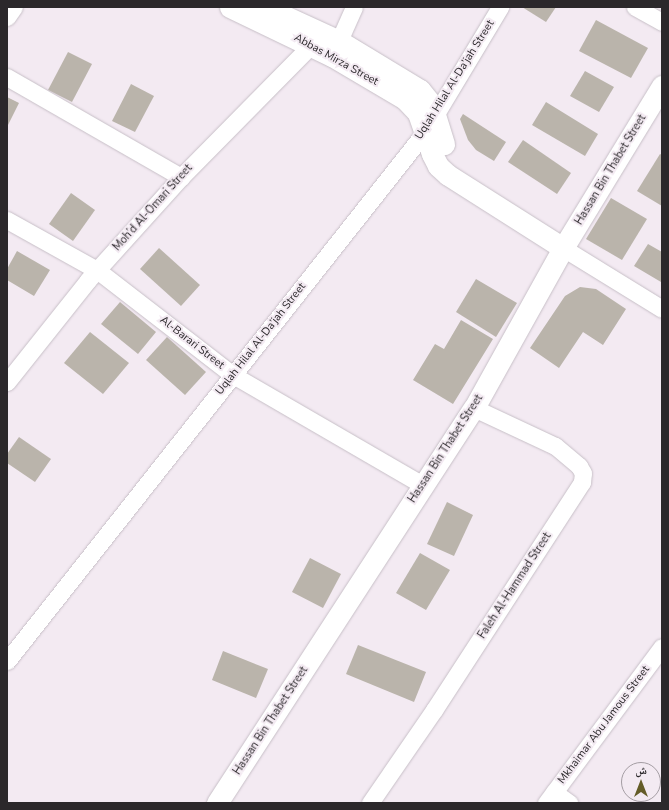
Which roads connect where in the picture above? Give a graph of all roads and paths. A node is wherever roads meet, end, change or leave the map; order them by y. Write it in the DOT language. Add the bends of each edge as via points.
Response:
graph roads {
  1 [pos="14,7"];
  2 [pos="230,7"];
  3 [pos="265,7"];
  4 [pos="354,7"];
  5 [pos="500,7"];
  6 [pos="634,7"];
  7 [pos="7,17"];
  8 [pos="662,22"];
  9 [pos="311,45"];
  10 [pos="336,48"];
  11 [pos="7,77"];
  12 [pos="662,86"];
  13 [pos="430,123"];
  14 [pos="181,177"];
  15 [pos="7,220"];
  16 [pos="563,248"];
  17 [pos="97,270"];
  18 [pos="662,309"];
  19 [pos="12,364"];
  20 [pos="233,375"];
  21 [pos="7,382"];
  22 [pos="474,408"];
  23 [pos="423,485"];
  24 [pos="662,648"];
  25 [pos="7,661"];
  26 [pos="550,797"];
  27 [pos="218,803"];
  28 [pos="370,803"];
  29 [pos="569,803"];
  1 -- 7 [label="street"];
  2 -- 9 [label="street, Abbas Mirza Street"];
  3 -- 10 [label="street, Abbas Mirza Street"];
  4 -- 10 [label="street"];
  5 -- 13 [label="street, Uqlah Hilal Al-Da’jah Street"];
  6 -- 8 [label="street"];
  9 -- 10 [label="street, Abbas Mirza Street"];
  9 -- 14 [label="street, Moh’d Al-Omari Street"];
  10 -- 13 [label="street, Abbas Mirza Street" via="405,99"];
  11 -- 14 [label="street"];
  12 -- 16 [label="street, Hassan Bin Thabet Street"];
  13 -- 16 [label="street, Abbas Mirza Street" via="460,180"];
  13 -- 20 [label="street, Uqlah Hilal Al-Da’jah Street"];
  14 -- 17 [label="street, Moh’d Al-Omari Street"];
  15 -- 17 [label="street, Al-Barari Street"];
  16 -- 18 [label="street"];
  16 -- 22 [label="street, Hassan Bin Thabet Street"];
  17 -- 19 [label="street, Moh’d Al-Omari Street"];
  17 -- 20 [label="street, Al-Barari Street"];
  19 -- 21 [label="street, Moh’d Al-Omari Street"];
  20 -- 23 [label="street, Al-Barari Street"];
  20 -- 25 [label="street, Uqlah Hilal Al-Da’jah Street"];
  22 -- 23 [label="street, Hassan Bin Thabet Street"];
  22 -- 28 [label="street, Faleh Al-Hammad Street" via="555,446 579,466 583,473 582,482 438,704"];
  23 -- 27 [label="street, Hassan Bin Thabet Street"];
  24 -- 26 [label="street, Mkhaimar Abu Jamous Street"];
  26 -- 29 [label="street"];
}
